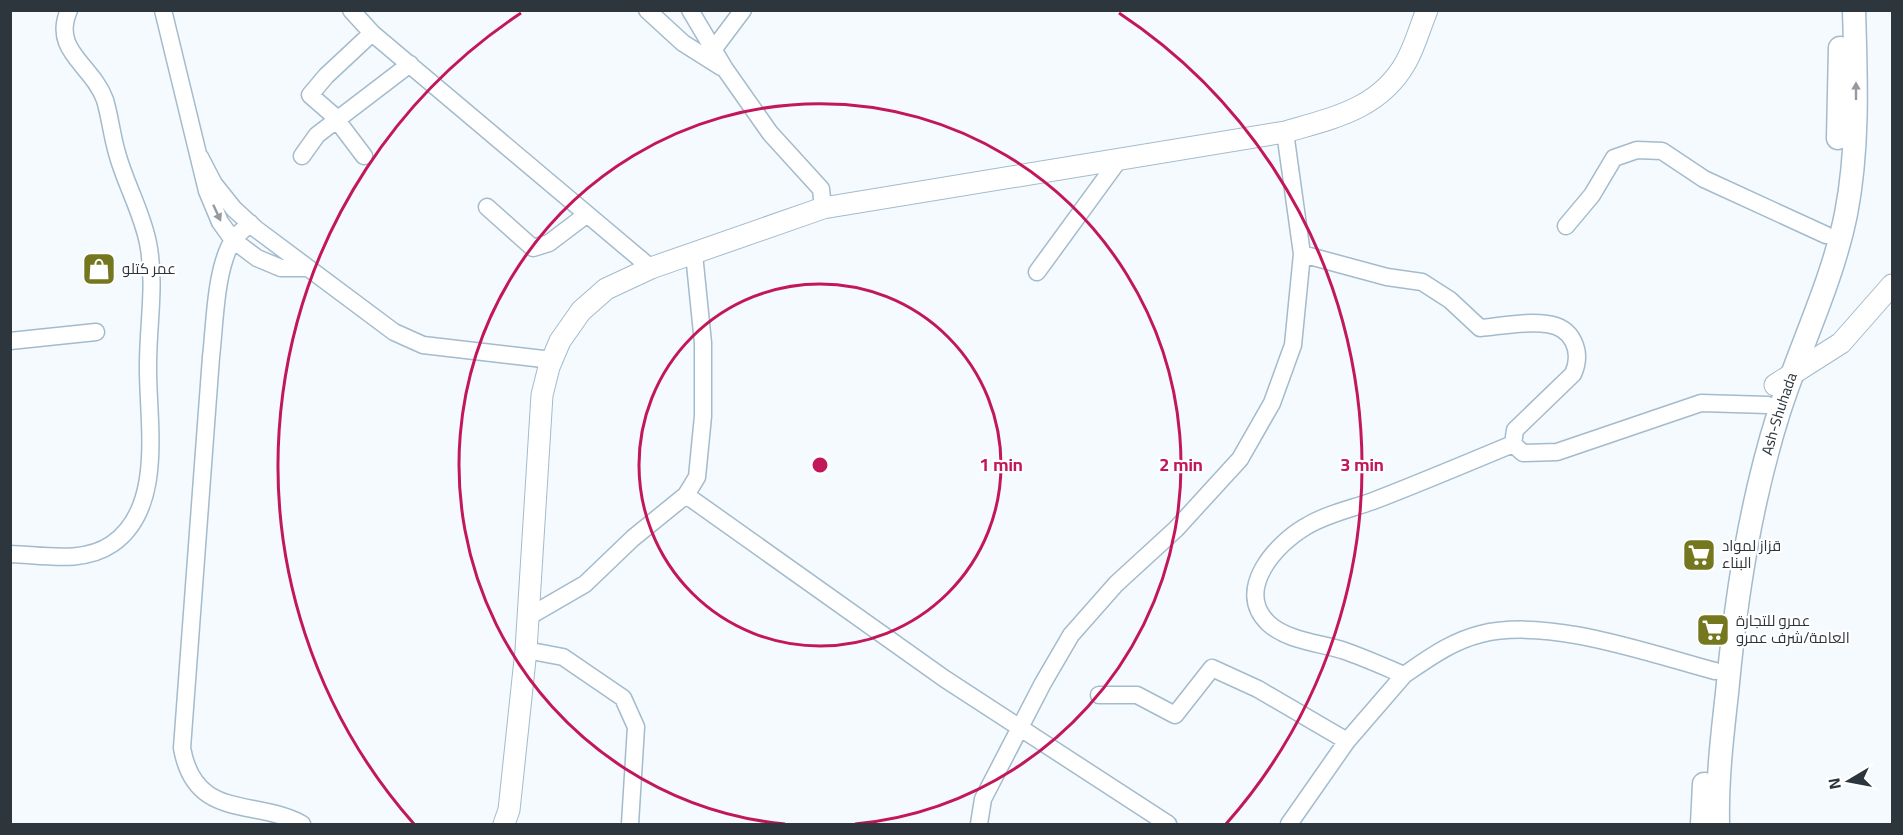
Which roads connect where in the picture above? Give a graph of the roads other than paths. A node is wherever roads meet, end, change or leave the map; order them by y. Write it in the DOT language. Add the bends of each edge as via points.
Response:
graph roads {
  1 [pos="69,10"];
  2 [pos="163,10"];
  3 [pos="351,10"];
  4 [pos="647,10"];
  5 [pos="690,10"];
  6 [pos="743,10"];
  7 [pos="1427,10"];
  8 [pos="1840,10"];
  9 [pos="1854,10"];
  10 [pos="372,33"];
  11 [pos="713,50"];
  12 [pos="410,64"];
  13 [pos="724,69"];
  14 [pos="337,120"];
  15 [pos="1285,132"];
  16 [pos="302,156"];
  17 [pos="364,156"];
  18 [pos="201,157"];
  19 [pos="1118,161"];
  20 [pos="487,207"];
  21 [pos="824,208"];
  22 [pos="586,214"];
  23 [pos="250,224"];
  24 [pos="1566,226"];
  25 [pos="1826,235"];
  26 [pos="233,240"];
  27 [pos="694,254"];
  28 [pos="1302,254"];
  29 [pos="308,268"];
  30 [pos="651,268"];
  31 [pos="1036,272"];
  32 [pos="1893,285"];
  33 [pos="96,332"];
  34 [pos="10,341"];
  35 [pos="552,360"];
  36 [pos="1779,388"];
  37 [pos="1513,444"];
  38 [pos="686,495"];
  39 [pos="10,554"];
  40 [pos="528,617"];
  41 [pos="526,650"];
  42 [pos="1715,671"];
  43 [pos="1404,675"];
  44 [pos="1099,695"];
  45 [pos="1020,728"];
  46 [pos="1347,741"];
  47 [pos="302,825"];
  48 [pos="504,825"];
  49 [pos="630,825"];
  50 [pos="979,825"];
  51 [pos="1168,825"];
  52 [pos="1289,825"];
  53 [pos="1702,825"];
  54 [pos="1718,825"];
  1 -- 39 [label="street" via="63,26 64,41 92,75 105,100 117,153 148,244 153,286 148,364 150,461 136,514 128,529 112,544 91,554"];
  2 -- 18 [label="street"];
  3 -- 10 [label="street"];
  4 -- 13 [label="street" via="683,43"];
  5 -- 11 [label="street"];
  6 -- 11 [label="street"];
  7 -- 15 [label="street" via="1406,62 1380,95 1341,116"];
  8 -- 25 [label="main road, Ash-Shuhada" via="1839,125"];
  36 -- 9 [label="main road, Ash-Shuhada, one-way" via="1838,250 1846,213 1856,96"];
  10 -- 12 [label="street"];
  10 -- 14 [label="street" via="310,95"];
  11 -- 13 [label="street"];
  12 -- 14 [label="street"];
  12 -- 22 [label="street"];
  13 -- 21 [label="street" via="770,133 821,189"];
  14 -- 16 [label="street" via="317,135"];
  14 -- 17 [label="street"];
  15 -- 19 [label="street"];
  15 -- 28 [label="street"];
  18 -- 23 [label="street" via="214,184"];
  18 -- 26 [label="street, one-way" via="207,191 220,222"];
  19 -- 21 [label="street"];
  19 -- 31 [label="street"];
  20 -- 22 [label="street" via="533,248 549,243"];
  21 -- 27 [label="street"];
  22 -- 30 [label="street"];
  23 -- 26 [label="street"];
  23 -- 29 [label="street"];
  24 -- 25 [label="street" via="1592,195 1614,158 1637,150 1662,150 1704,178"];
  25 -- 36 [label="main road, Ash-Shuhada"];
  26 -- 29 [label="street" via="257,258 280,268"];
  26 -- 47 [label="street" via="224,264 211,357 182,748 186,769 195,784 212,797"];
  27 -- 30 [label="street"];
  27 -- 38 [label="street" via="703,343 703,416 697,477"];
  28 -- 37 [label="street" via="1387,277 1422,282 1450,300 1480,328 1548,324 1564,330 1578,351 1574,374 1515,430"];
  28 -- 45 [label="street" via="1293,345 1272,403 1240,459 1071,634"];
  29 -- 35 [label="street" via="394,332 423,345"];
  30 -- 35 [label="street" via="606,290 581,311"];
  32 -- 36 [label="street" via="1841,343"];
  33 -- 34 [label="street"];
  35 -- 40 [label="street" via="542,395"];
  36 -- 37 [label="street" via="1701,403 1557,452 1523,453"];
  36 -- 42 [label="main road, Ash-Shuhada" via="1747,480 1732,548"];
  36 -- 54 [label="main road, Ash-Shuhada" via="1743,552 1720,762"];
  37 -- 43 [label="street" via="1313,522 1285,542 1260,573 1257,600 1269,624"];
  38 -- 40 [label="street" via="585,584"];
  38 -- 45 [label="street"];
  40 -- 41 [label="street"];
  41 -- 48 [label="street"];
  41 -- 49 [label="street" via="563,657 623,698 636,728"];
  42 -- 43 [label="street" via="1598,640 1514,628 1450,645"];
  42 -- 53 [label="main road, Ash-Shuhada"];
  43 -- 46 [label="street"];
  44 -- 46 [label="street" via="1137,695 1175,716 1212,668"];
  45 -- 50 [label="street" via="983,799"];
  45 -- 51 [label="street"];
  46 -- 52 [label="street"];
}
